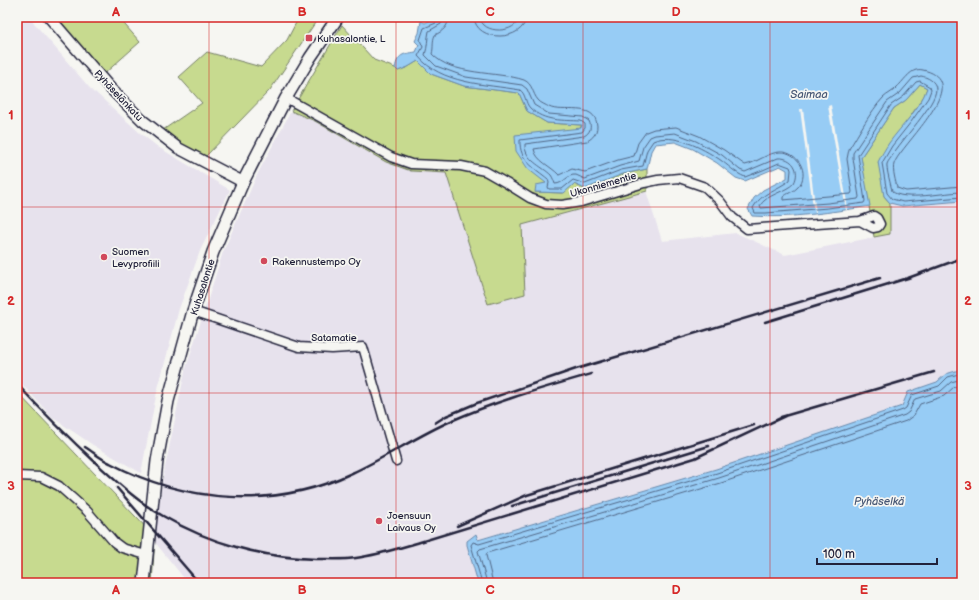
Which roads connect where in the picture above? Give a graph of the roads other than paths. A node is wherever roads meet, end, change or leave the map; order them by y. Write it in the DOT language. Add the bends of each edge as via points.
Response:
graph roads {
  1 [pos="49,17"];
  2 [pos="338,17"];
  3 [pos="286,98"];
  4 [pos="243,182"];
  5 [pos="860,221"];
  6 [pos="193,312"];
  7 [pos="396,461"];
  8 [pos="17,476"];
  9 [pos="146,555"];
  10 [pos="144,583"];
  1 -- 4 [label="street, Pyhäselänkatu" via="142,120 178,148"];
  2 -- 3 [label="main road, Kuhasalontie"];
  3 -- 4 [label="main road, Kuhasalontie"];
  3 -- 5 [label="street, Ukonniementie" via="391,157 411,164 461,166 485,171 530,198 546,204 562,206 644,183 680,178 705,187 732,217 747,229"];
  4 -- 6 [label="main road, Kuhasalontie" via="213,252"];
  6 -- 7 [label="street, Satamatie" via="299,347 332,350 362,347"];
  6 -- 9 [label="main road, Kuhasalontie" via="168,401 160,442"];
  8 -- 9 [label="street" via="41,477 59,486 88,511 114,542 122,548"];
  9 -- 10 [label="main road, Kuhasalontie"];
}
